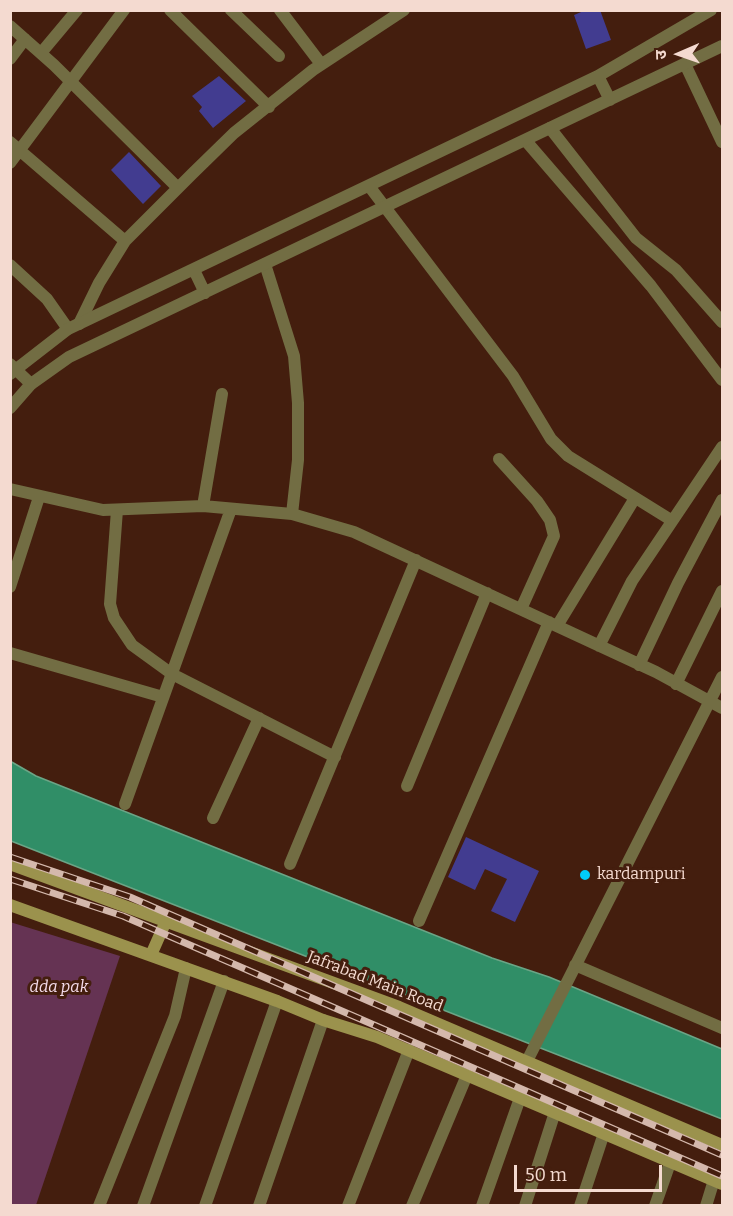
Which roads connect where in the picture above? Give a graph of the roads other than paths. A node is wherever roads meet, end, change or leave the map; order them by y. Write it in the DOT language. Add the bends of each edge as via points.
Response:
graph roads {
  1 [pos="77,10"];
  2 [pos="124,10"];
  3 [pos="170,10"];
  4 [pos="231,10"];
  5 [pos="280,10"];
  6 [pos="404,10"];
  7 [pos="711,10"];
  8 [pos="10,26"];
  9 [pos="26,39"];
  10 [pos="723,46"];
  11 [pos="41,53"];
  12 [pos="279,56"];
  13 [pos="10,59"];
  14 [pos="321,64"];
  15 [pos="685,64"];
  16 [pos="598,76"];
  17 [pos="71,82"];
  18 [pos="610,100"];
  19 [pos="269,106"];
  20 [pos="550,128"];
  21 [pos="525,141"];
  22 [pos="723,142"];
  23 [pos="15,146"];
  24 [pos="10,164"];
  25 [pos="369,186"];
  26 [pos="178,188"];
  27 [pos="385,207"];
  28 [pos="125,241"];
  29 [pos="265,264"];
  30 [pos="10,265"];
  31 [pos="194,270"];
  32 [pos="205,293"];
  33 [pos="723,322"];
  34 [pos="74,326"];
  35 [pos="13,369"];
  36 [pos="723,380"];
  37 [pos="31,384"];
  38 [pos="222,394"];
  39 [pos="10,408"];
  40 [pos="723,447"];
  41 [pos="500,459"];
  42 [pos="10,489"];
  43 [pos="39,497"];
  44 [pos="635,498"];
  45 [pos="723,500"];
  46 [pos="203,506"];
  47 [pos="231,509"];
  48 [pos="117,510"];
  49 [pos="292,514"];
  50 [pos="671,520"];
  51 [pos="416,560"];
  52 [pos="10,587"];
  53 [pos="723,591"];
  54 [pos="487,593"];
  55 [pos="521,609"];
  56 [pos="553,624"];
  57 [pos="599,646"];
  58 [pos="10,653"];
  59 [pos="639,664"];
  60 [pos="172,674"];
  61 [pos="723,677"];
  62 [pos="676,684"];
  63 [pos="163,697"];
  64 [pos="711,703"];
  65 [pos="723,708"];
  66 [pos="259,718"];
  67 [pos="335,757"];
  68 [pos="407,786"];
  69 [pos="125,804"];
  70 [pos="213,818"];
  71 [pos="10,864"];
  72 [pos="290,864"];
  73 [pos="10,905"];
  74 [pos="166,921"];
  75 [pos="419,921"];
  76 [pos="150,955"];
  77 [pos="575,965"];
  78 [pos="186,968"];
  79 [pos="224,981"];
  80 [pos="277,1000"];
  81 [pos="323,1020"];
  82 [pos="723,1028"];
  83 [pos="409,1050"];
  84 [pos="526,1063"];
  85 [pos="467,1075"];
  86 [pos="520,1098"];
  87 [pos="555,1112"];
  88 [pos="604,1133"];
  89 [pos="723,1146"];
  90 [pos="670,1163"];
  91 [pos="718,1182"];
  92 [pos="99,1206"];
  93 [pos="143,1206"];
  94 [pos="205,1206"];
  95 [pos="259,1206"];
  96 [pos="348,1206"];
  97 [pos="412,1206"];
  98 [pos="482,1206"];
  99 [pos="525,1206"];
  100 [pos="580,1206"];
  101 [pos="655,1206"];
  102 [pos="705,1206"];
  1 -- 11 [label="street"];
  2 -- 17 [label="street"];
  3 -- 19 [label="street"];
  4 -- 12 [label="street"];
  5 -- 14 [label="street"];
  6 -- 14 [label="street"];
  7 -- 16 [label="street"];
  8 -- 9 [label="street"];
  9 -- 11 [label="street"];
  9 -- 13 [label="street"];
  10 -- 15 [label="street"];
  11 -- 17 [label="street"];
  14 -- 19 [label="street"];
  15 -- 18 [label="street"];
  15 -- 22 [label="street"];
  16 -- 18 [label="street"];
  16 -- 25 [label="street"];
  17 -- 23 [label="street"];
  17 -- 26 [label="street"];
  18 -- 20 [label="street"];
  19 -- 26 [label="street" via="234,133"];
  20 -- 21 [label="street"];
  20 -- 33 [label="street" via="636,238 676,270"];
  21 -- 27 [label="street"];
  21 -- 36 [label="street" via="651,286"];
  23 -- 24 [label="street"];
  23 -- 28 [label="street"];
  25 -- 27 [label="street"];
  25 -- 31 [label="street"];
  26 -- 28 [label="street"];
  27 -- 29 [label="street"];
  27 -- 44 [label="street" via="513,376 551,439 568,456"];
  28 -- 34 [label="street"];
  29 -- 32 [label="street"];
  29 -- 49 [label="street" via="294,356 298,460"];
  30 -- 34 [label="street"];
  31 -- 32 [label="street"];
  31 -- 34 [label="street"];
  32 -- 37 [label="street" via="69,357"];
  34 -- 35 [label="street"];
  35 -- 37 [label="street"];
  37 -- 39 [label="street"];
  38 -- 46 [label="street"];
  40 -- 50 [label="street"];
  41 -- 55 [label="street" via="537,501 550,520 554,536"];
  42 -- 43 [label="street"];
  43 -- 48 [label="street"];
  43 -- 52 [label="street"];
  44 -- 50 [label="street"];
  44 -- 56 [label="street"];
  45 -- 59 [label="street"];
  46 -- 47 [label="street"];
  46 -- 48 [label="street"];
  47 -- 49 [label="street"];
  47 -- 60 [label="street"];
  48 -- 60 [label="street" via="110,604 114,618 132,645"];
  49 -- 51 [label="street" via="354,532"];
  50 -- 57 [label="street" via="632,581"];
  51 -- 54 [label="street"];
  51 -- 67 [label="street"];
  53 -- 62 [label="street"];
  54 -- 55 [label="street"];
  54 -- 68 [label="street"];
  55 -- 56 [label="street"];
  56 -- 57 [label="street"];
  56 -- 75 [label="street"];
  57 -- 59 [label="street"];
  58 -- 63 [label="street"];
  59 -- 62 [label="street"];
  60 -- 63 [label="street"];
  60 -- 66 [label="street"];
  61 -- 64 [label="street"];
  62 -- 64 [label="street"];
  63 -- 69 [label="street"];
  64 -- 65 [label="street"];
  64 -- 77 [label="street"];
  66 -- 67 [label="street"];
  66 -- 70 [label="street"];
  67 -- 72 [label="street"];
  71 -- 74 [label="main road, Jafrabad Main Road"];
  73 -- 76 [label="main road"];
  74 -- 76 [label="main road"];
  74 -- 84 [label="main road, Jafrabad Main Road" via="399,1007"];
  76 -- 78 [label="main road"];
  77 -- 82 [label="street"];
  77 -- 84 [label="street"];
  78 -- 79 [label="main road"];
  78 -- 92 [label="street" via="175,1016"];
  79 -- 80 [label="main road"];
  79 -- 93 [label="street"];
  80 -- 81 [label="main road"];
  80 -- 94 [label="street"];
  81 -- 83 [label="main road"];
  81 -- 95 [label="street"];
  83 -- 85 [label="main road"];
  83 -- 96 [label="street"];
  84 -- 89 [label="main road, Jafrabad Main Road"];
  85 -- 86 [label="main road"];
  85 -- 97 [label="street"];
  86 -- 87 [label="main road"];
  86 -- 98 [label="street"];
  87 -- 88 [label="main road"];
  87 -- 99 [label="street"];
  88 -- 90 [label="main road"];
  88 -- 100 [label="street"];
  90 -- 91 [label="main road"];
  90 -- 101 [label="street"];
  91 -- 102 [label="street"];
}
